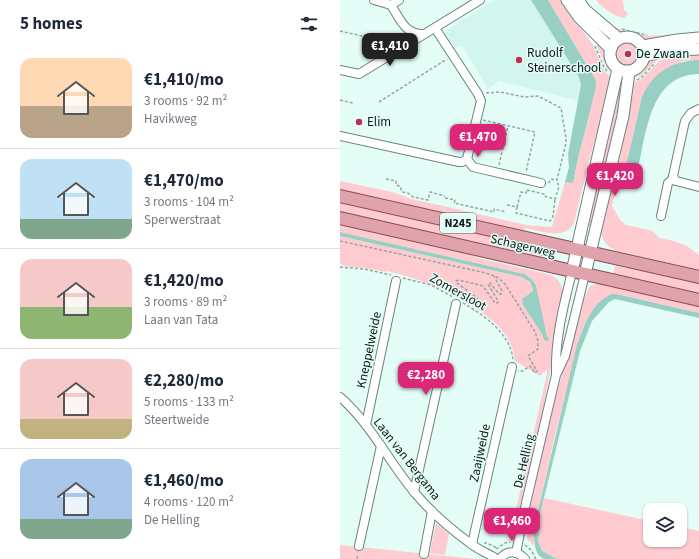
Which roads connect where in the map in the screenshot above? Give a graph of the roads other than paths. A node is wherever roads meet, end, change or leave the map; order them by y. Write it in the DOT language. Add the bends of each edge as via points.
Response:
graph roads {
  1 [pos="374,0"];
  2 [pos="400,0"];
  3 [pos="480,0"];
  4 [pos="567,0"];
  5 [pos="578,0"];
  6 [pos="391,5"];
  7 [pos="435,28"];
  8 [pos="424,34"];
  9 [pos="699,38"];
  10 [pos="619,39"];
  11 [pos="611,49"];
  12 [pos="699,49"];
  13 [pos="644,51"];
  14 [pos="618,69"];
  15 [pos="340,70"];
  16 [pos="628,76"];
  17 [pos="699,109"];
  18 [pos="340,136"];
  19 [pos="467,159"];
  20 [pos="674,179"];
  21 [pos="541,183"];
  22 [pos="699,187"];
  23 [pos="340,196"];
  24 [pos="661,216"];
  25 [pos="340,218"];
  26 [pos="576,249"];
  27 [pos="590,252"];
  28 [pos="572,272"];
  29 [pos="585,274"];
  30 [pos="699,277"];
  31 [pos="396,281"];
  32 [pos="699,300"];
  33 [pos="458,301"];
  34 [pos="512,367"];
  35 [pos="556,375"];
  36 [pos="340,397"];
  37 [pos="366,425"];
  38 [pos="381,446"];
  39 [pos="414,492"];
  40 [pos="432,511"];
  41 [pos="472,544"];
  42 [pos="359,546"];
  43 [pos="516,552"];
  44 [pos="424,554"];
  45 [pos="499,559"];
  46 [pos="524,559"];
  1 -- 6 [label="street"];
  2 -- 6 [label="street"];
  3 -- 7 [label="street"];
  4 -- 11 [label="street" via="579,17"];
  5 -- 10 [label="street" via="585,10"];
  6 -- 8 [label="street" via="407,29 415,34"];
  7 -- 8 [label="street"];
  7 -- 19 [label="street" via="481,101"];
  8 -- 15 [label="street" via="359,74"];
  9 -- 13 [label="street" via="677,40"];
  10 -- 11 [label="street"];
  10 -- 13 [label="street" via="634,38"];
  11 -- 14 [label="street" via="610,58"];
  12 -- 13 [label="street"];
  13 -- 16 [label="street" via="640,66"];
  14 -- 16 [label="street"];
  14 -- 26 [label="street"];
  16 -- 27 [label="street" via="623,116"];
  17 -- 20 [label="street" via="691,113 685,121"];
  18 -- 19 [label="street" via="459,162"];
  19 -- 21 [label="street" via="472,167"];
  20 -- 22 [label="street" via="676,182"];
  20 -- 24 [label="street" via="668,183"];
  23 -- 26 [label="main road, Schagerweg / N245"];
  25 -- 28 [label="main road, Schagerweg / N245"];
  26 -- 27 [label="main road, Schagerweg / N245"];
  26 -- 28 [label="street"];
  27 -- 29 [label="street"];
  27 -- 30 [label="main road, Schagerweg / N245"];
  28 -- 29 [label="main road, Schagerweg / N245"];
  28 -- 35 [label="street, De Helling" via="556,355"];
  29 -- 32 [label="main road, Schagerweg / N245"];
  29 -- 35 [label="street, De Helling" via="565,356"];
  31 -- 37 [label="street, Kneppelweide"];
  33 -- 39 [label="street"];
  34 -- 41 [label="street, Zaaijweide"];
  35 -- 43 [label="street, De Helling"];
  36 -- 37 [label="street, Laan van Bergama"];
  37 -- 38 [label="street, Laan van Bergama"];
  38 -- 39 [label="street, Laan van Bergama"];
  38 -- 42 [label="street"];
  39 -- 40 [label="street, Laan van Bergama"];
  40 -- 41 [label="street, Laan van Bergama"];
  40 -- 44 [label="street"];
  41 -- 45 [label="street, Laan van Bergama"];
  43 -- 45 [label="street" via="506,553"];
  43 -- 46 [label="street"];
}
